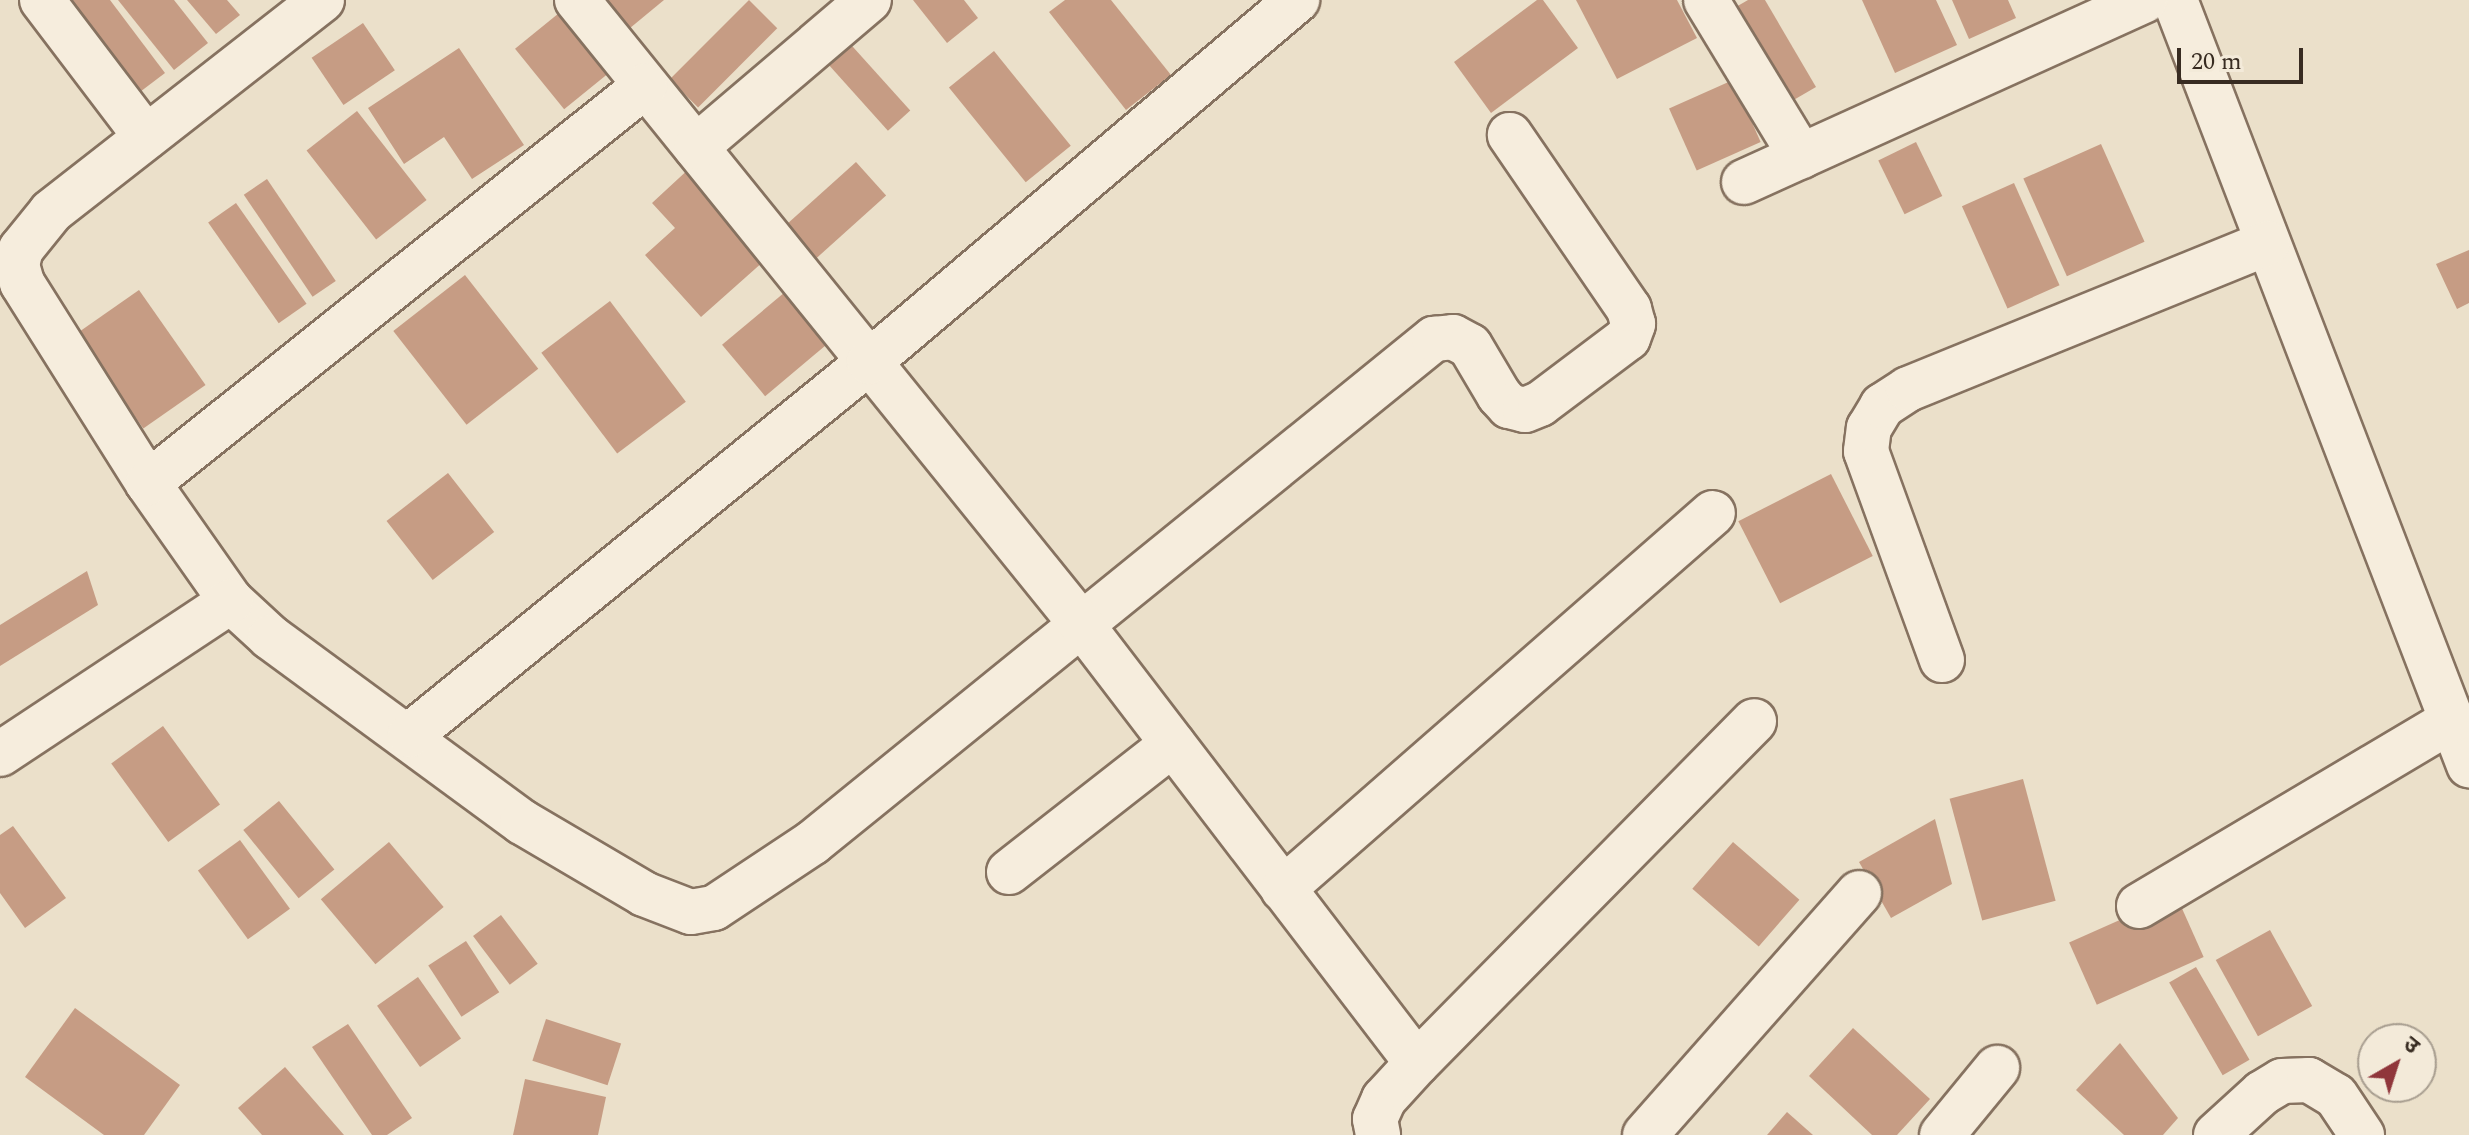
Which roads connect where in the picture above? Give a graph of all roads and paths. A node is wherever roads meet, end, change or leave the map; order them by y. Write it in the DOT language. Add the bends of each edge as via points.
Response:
graph roads {
  1 [pos="42,0"];
  2 [pos="322,0"];
  3 [pos="577,0"];
  4 [pos="869,0"];
  5 [pos="1297,0"];
  6 [pos="1706,0"];
  7 [pos="2145,0"];
  8 [pos="2175,0"];
  9 [pos="645,86"];
  10 [pos="1510,135"];
  11 [pos="146,137"];
  12 [pos="696,147"];
  13 [pos="1801,156"];
  14 [pos="1744,182"];
  15 [pos="2267,243"];
  16 [pos="9,252"];
  17 [pos="869,362"];
  18 [pos="148,483"];
  19 [pos="1713,513"];
  20 [pos="231,601"];
  21 [pos="1082,625"];
  22 [pos="1942,660"];
  23 [pos="2452,720"];
  24 [pos="1754,721"];
  25 [pos="410,735"];
  26 [pos="1173,744"];
  27 [pos="0,754"];
  28 [pos="2469,765"];
  29 [pos="1009,872"];
  30 [pos="1283,889"];
  31 [pos="1859,893"];
  32 [pos="2139,906"];
  33 [pos="1417,1063"];
  34 [pos="1997,1068"];
  35 [pos="1378,1135"];
  36 [pos="1645,1135"];
  37 [pos="1942,1135"];
  38 [pos="2216,1135"];
  39 [pos="2362,1135"];
  1 -- 11 [label="street"];
  2 -- 11 [label="street"];
  3 -- 9 [label="street"];
  4 -- 12 [label="street"];
  5 -- 17 [label="street"];
  6 -- 13 [label="street"];
  7 -- 13 [label="street"];
  8 -- 15 [label="street"];
  9 -- 12 [label="street"];
  9 -- 18 [label="street"];
  10 -- 21 [label="street" via="1629,309 1633,324 1628,338 1525,410 1509,406 1499,395 1470,346 1453,337 1434,339"];
  11 -- 16 [label="street"];
  12 -- 17 [label="street"];
  13 -- 14 [label="street"];
  15 -- 22 [label="street" via="1908,389 1882,406 1869,428 1866,451"];
  15 -- 23 [label="street"];
  16 -- 18 [label="street" via="22,283"];
  17 -- 21 [label="street"];
  17 -- 25 [label="street"];
  18 -- 20 [label="street"];
  19 -- 30 [label="street"];
  20 -- 25 [label="street" via="270,637"];
  20 -- 27 [label="street"];
  21 -- 25 [label="street" via="763,880 714,908 691,912 644,894 522,822"];
  21 -- 26 [label="street"];
  23 -- 28 [label="street"];
  23 -- 32 [label="street"];
  24 -- 33 [label="street"];
  26 -- 29 [label="street"];
  26 -- 30 [label="street"];
  30 -- 33 [label="street"];
  31 -- 36 [label="street"];
  33 -- 35 [label="street" via="1384,1099 1375,1119"];
  34 -- 37 [label="street"];
  38 -- 39 [label="street" via="2282,1081 2309,1080 2336,1096"];
}
